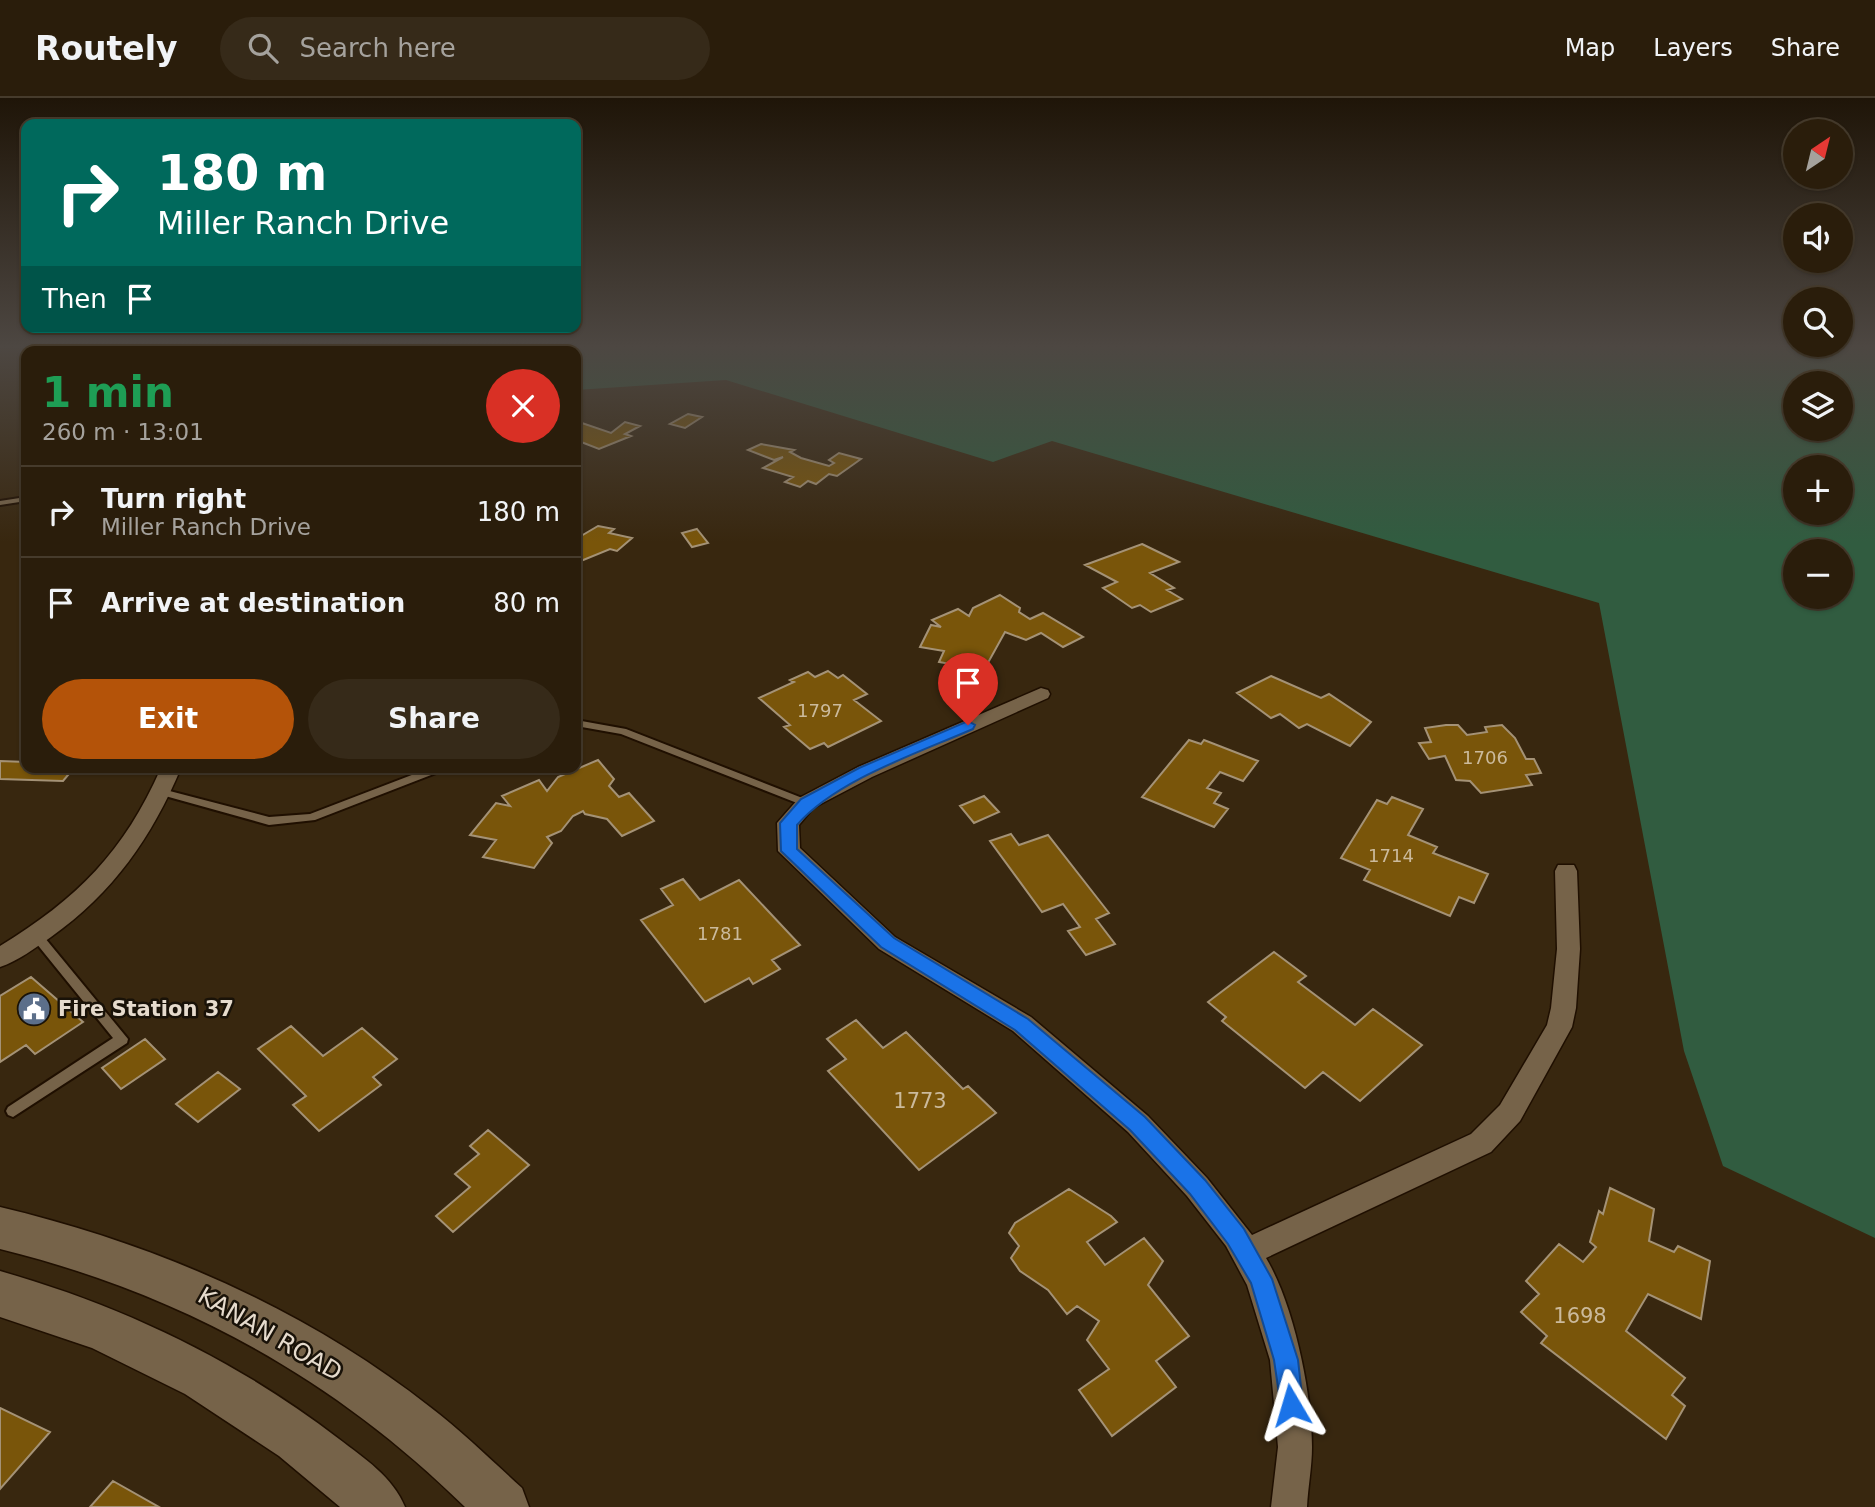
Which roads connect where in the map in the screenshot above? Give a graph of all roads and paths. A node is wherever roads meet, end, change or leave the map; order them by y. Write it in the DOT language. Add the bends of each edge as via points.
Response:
graph roads {
  1 [pos="21,500"];
  2 [pos="0,503"];
  3 [pos="1041,694"];
  4 [pos="581,724"];
  5 [pos="169,773"];
  6 [pos="427,773"];
  7 [pos="162,792"];
  8 [pos="806,803"];
  9 [pos="1566,871"];
  10 [pos="36,935"];
  11 [pos="0,958"];
  12 [pos="13,1111"];
  13 [pos="0,1228"];
  14 [pos="1245,1253"];
  15 [pos="0,1294"];
  16 [pos="379,1507"];
  17 [pos="503,1507"];
  18 [pos="1289,1507"];
  1 -- 2 [label="lane"];
  3 -- 8 [label="street"];
  4 -- 8 [label="lane" via="623,731"];
  5 -- 7 [label="street"];
  6 -- 7 [label="lane" via="311,817 269,821"];
  7 -- 10 [label="street" via="121,863 96,889"];
  8 -- 14 [label="street" via="788,823 789,851 887,943 1021,1024 1138,1124 1197,1187"];
  9 -- 14 [label="street" via="1568,960 1563,1012 1510,1113 1481,1143"];
  10 -- 11 [label="street"];
  10 -- 12 [label="lane" via="122,1039"];
  13 -- 17 [label="main road, KANAN ROAD" via="93,1251 167,1278 261,1324 346,1377 424,1434"];
  14 -- 18 [label="street" via="1261,1279 1286,1360 1295,1447"];
  15 -- 16 [label="main road" via="38,1303 198,1373 276,1423"];
}
